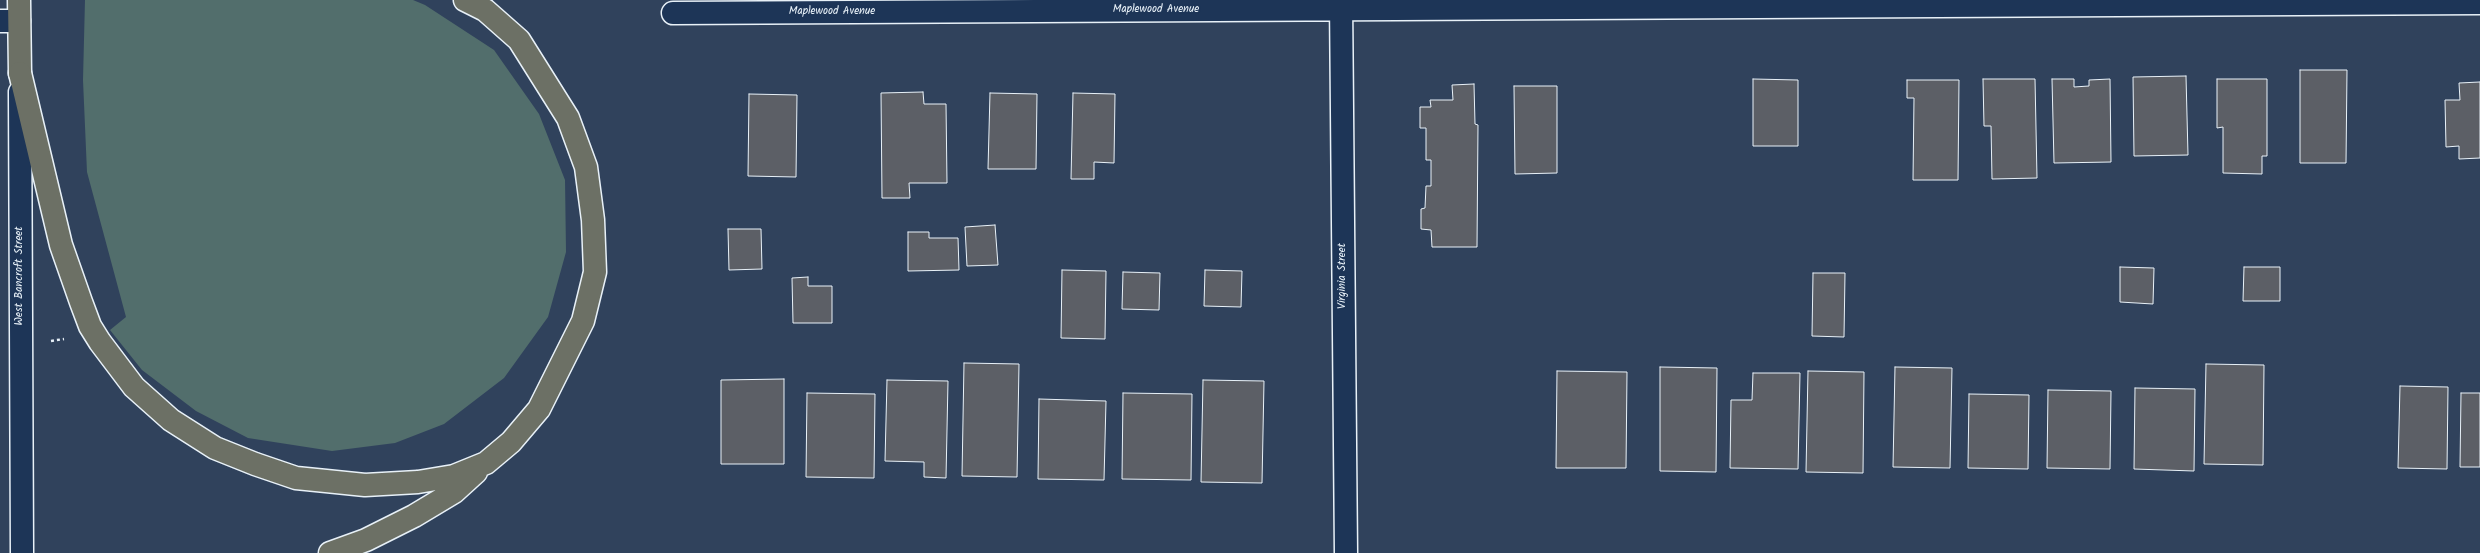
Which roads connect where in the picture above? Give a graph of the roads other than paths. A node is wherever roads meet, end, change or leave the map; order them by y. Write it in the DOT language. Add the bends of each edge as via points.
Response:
graph roads {
  1 [pos="19,0"];
  2 [pos="466,0"];
  3 [pos="2480,3"];
  4 [pos="1341,5"];
  5 [pos="673,13"];
  6 [pos="10,21"];
  7 [pos="20,73"];
  8 [pos="486,463"];
  9 [pos="22,553"];
  10 [pos="330,553"];
  11 [pos="1346,553"];
  1 -- 6 [label="main road, West Bancroft Street"];
  2 -- 8 [label="main road" via="485,10 519,40 568,118 586,167 594,220 595,272 583,321 540,409 511,442"];
  3 -- 4 [label="street, Maplewood Avenue"];
  4 -- 5 [label="street, Maplewood Avenue"];
  4 -- 11 [label="street, Virginia Street"];
  6 -- 7 [label="main road, West Bancroft Street"];
  7 -- 8 [label="main road" via="61,244 90,326 134,387 171,420 215,448 296,478 365,485 394,484 454,476"];
  7 -- 9 [label="street, West Bancroft Street"];
  8 -- 10 [label="main road" via="454,492 434,505 366,540"];
}
